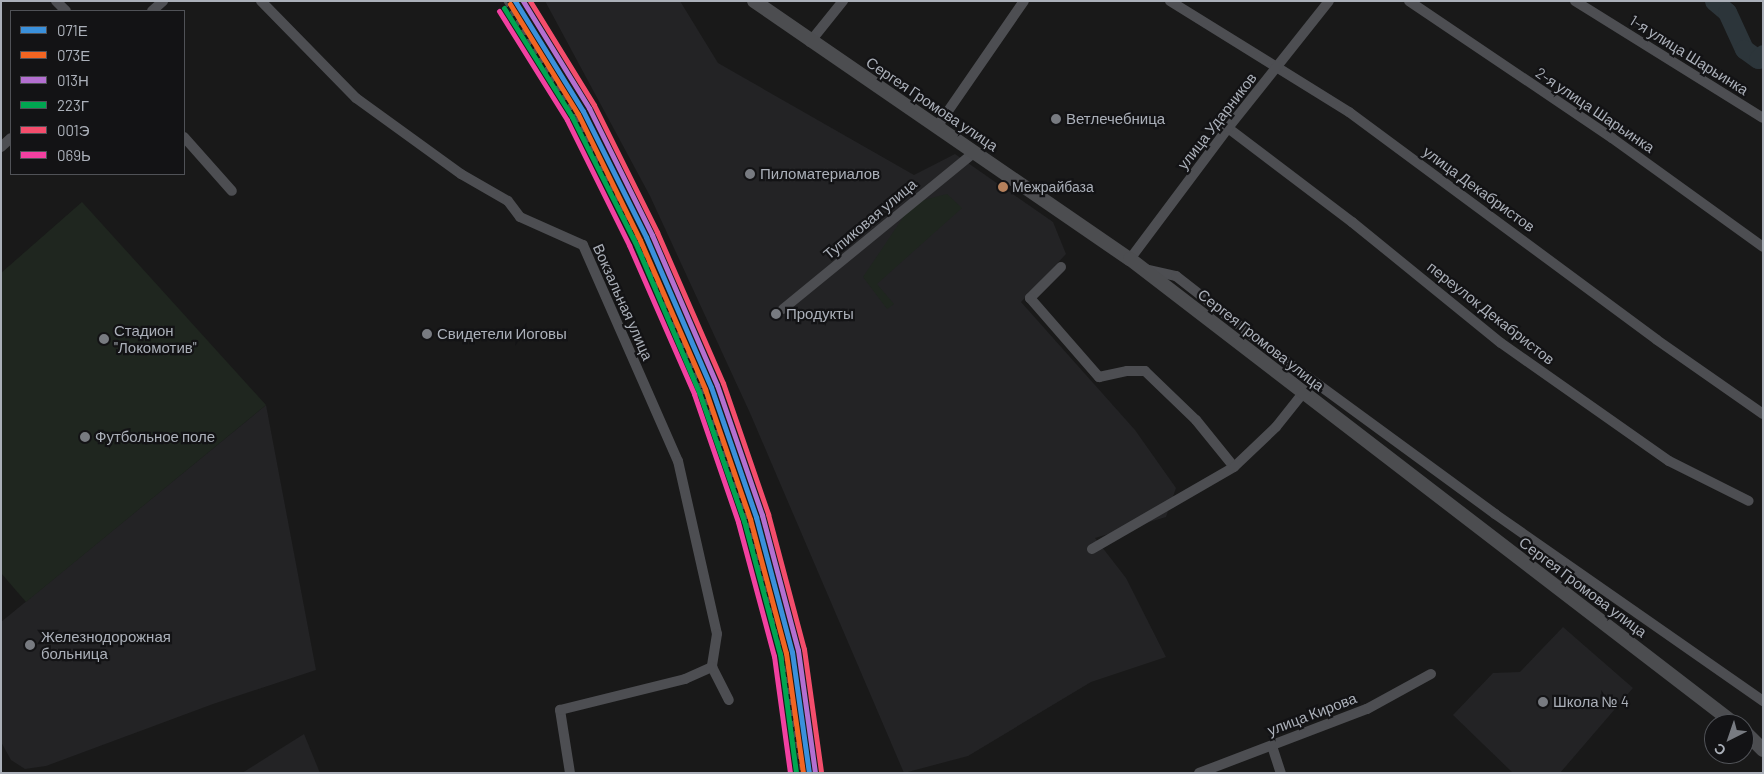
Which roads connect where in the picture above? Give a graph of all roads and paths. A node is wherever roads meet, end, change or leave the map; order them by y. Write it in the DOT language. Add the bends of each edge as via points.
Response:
graph roads {
  1 [pos="56,1"];
  2 [pos="163,1"];
  3 [pos="261,1"];
  4 [pos="754,1"];
  5 [pos="843,1"];
  6 [pos="1024,1"];
  7 [pos="1170,1"];
  8 [pos="1329,1"];
  9 [pos="1409,1"];
  10 [pos="1575,1"];
  11 [pos="65,10"];
  12 [pos="153,10"];
  13 [pos="810,42"];
  14 [pos="1276,70"];
  15 [pos="1763,118"];
  16 [pos="937,127"];
  17 [pos="1228,128"];
  18 [pos="185,138"];
  19 [pos="975,152"];
  20 [pos="232,191"];
  21 [pos="1763,247"];
  22 [pos="1136,264"];
  23 [pos="1061,267"];
  24 [pos="784,309"];
  25 [pos="1303,393"];
  26 [pos="1763,414"];
  27 [pos="1234,467"];
  28 [pos="1749,501"];
  29 [pos="1092,549"];
  30 [pos="712,667"];
  31 [pos="1431,674"];
  32 [pos="729,700"];
  33 [pos="1763,701"];
  34 [pos="1722,714"];
  35 [pos="1754,741"];
  36 [pos="1272,746"];
  37 [pos="1763,750"];
  38 [pos="570,773"];
  39 [pos="1199,773"];
  40 [pos="1281,773"];
  1 -- 11 [label="street"];
  2 -- 12 [label="street"];
  3 -- 30 [label="street, Вокзальная улица" via="356,98 461,174 508,201 520,217 583,246 678,462 717,634"];
  4 -- 13 [label="street, Сергея Громова улица"];
  5 -- 13 [label="street"];
  6 -- 16 [label="street"];
  7 -- 14 [label="street, улица Декабристов"];
  8 -- 14 [label="street, улица Ударников"];
  9 -- 21 [label="street, 2-я улица Шарьинка" via="1612,138"];
  10 -- 15 [label="street, 1-я улица Шарьинка"];
  13 -- 16 [label="street, Сергея Громова улица"];
  14 -- 17 [label="street, улица Ударников"];
  14 -- 26 [label="street, улица Декабристов" via="1349,112 1657,340"];
  16 -- 19 [label="street, Сергея Громова улица"];
  17 -- 22 [label="street, улица Ударников"];
  17 -- 28 [label="street, переулок Декабристов" via="1352,222 1500,343 1669,461"];
  18 -- 20 [label="street"];
  19 -- 22 [label="street, Сергея Громова улица"];
  19 -- 24 [label="street, Тупиковая улица"];
  22 -- 25 [label="street, Сергея Громова улица"];
  22 -- 33 [label="street" via="1176,276 1495,514"];
  23 -- 27 [label="street" via="1030,298 1099,377 1145,370 1185,408"];
  25 -- 27 [label="street" via="1276,427"];
  25 -- 34 [label="street, Сергея Громова улица"];
  27 -- 29 [label="street"];
  30 -- 32 [label="street"];
  30 -- 38 [label="street" via="685,679 560,710"];
  31 -- 36 [label="street, улица Кирова" via="1367,709"];
  35 -- 37 [label="street"];
  36 -- 39 [label="street, улица Кирова"];
  36 -- 40 [label="street"];
}
